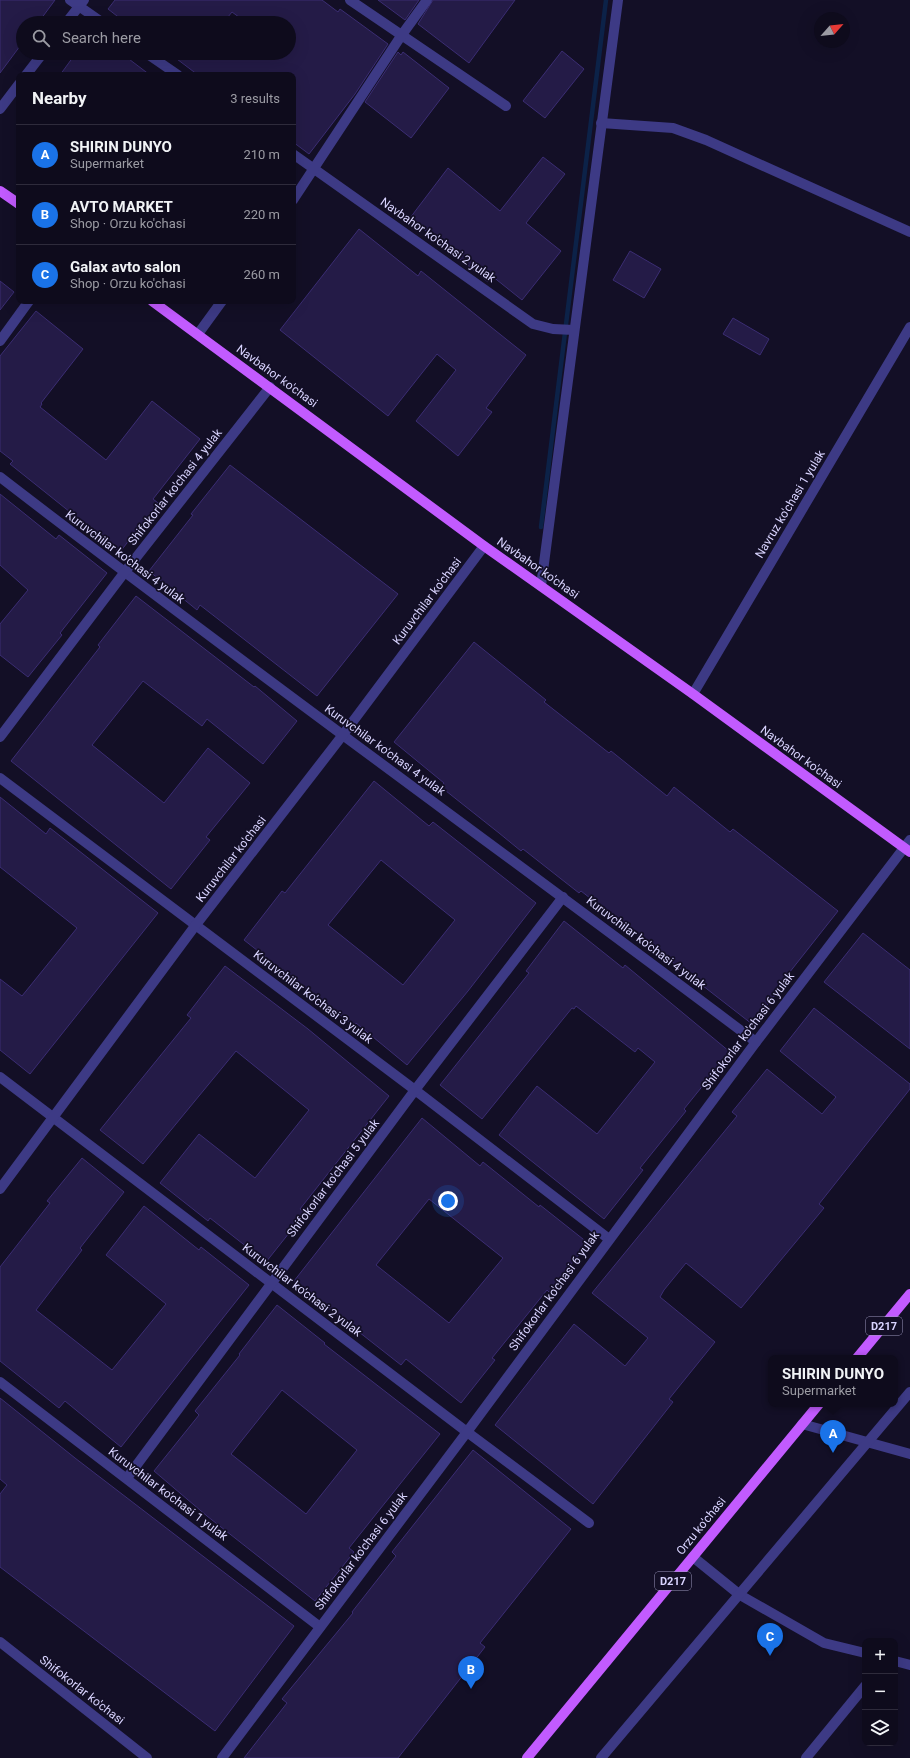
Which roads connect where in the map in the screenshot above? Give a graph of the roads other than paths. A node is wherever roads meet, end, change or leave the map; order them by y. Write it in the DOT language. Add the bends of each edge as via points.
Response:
graph roads {
  1 [pos="70,0"];
  2 [pos="350,0"];
  3 [pos="427,0"];
  4 [pos="618,0"];
  5 [pos="81,3"];
  6 [pos="71,16"];
  7 [pos="95,16"];
  8 [pos="401,36"];
  9 [pos="38,60"];
  10 [pos="156,60"];
  11 [pos="28,72"];
  12 [pos="174,72"];
  13 [pos="16,88"];
  14 [pos="506,106"];
  15 [pos="0,109"];
  16 [pos="601,123"];
  17 [pos="296,156"];
  18 [pos="314,168"];
  19 [pos="0,191"];
  20 [pos="296,195"];
  21 [pos="16,202"];
  22 [pos="910,232"];
  23 [pos="27,304"];
  24 [pos="156,304"];
  25 [pos="220,304"];
  26 [pos="910,326"];
  27 [pos="570,330"];
  28 [pos="198,334"];
  29 [pos="0,341"];
  30 [pos="270,387"];
  31 [pos="0,477"];
  32 [pos="484,546"];
  33 [pos="124,573"];
  34 [pos="541,586"];
  35 [pos="693,694"];
  36 [pos="342,736"];
  37 [pos="0,737"];
  38 [pos="0,778"];
  39 [pos="908,847"];
  40 [pos="563,897"];
  41 [pos="195,926"];
  42 [pos="756,1042"];
  43 [pos="0,1077"];
  44 [pos="415,1090"];
  45 [pos="54,1118"];
  46 [pos="0,1189"];
  47 [pos="609,1239"];
  48 [pos="271,1283"];
  49 [pos="910,1294"];
  50 [pos="859,1355"];
  51 [pos="0,1382"];
  52 [pos="910,1392"];
  53 [pos="816,1407"];
  54 [pos="898,1407"];
  55 [pos="898,1407"];
  56 [pos="802,1424"];
  57 [pos="467,1432"];
  58 [pos="870,1441"];
  59 [pos="910,1454"];
  60 [pos="127,1478"];
  61 [pos="589,1523"];
  62 [pos="693,1557"];
  63 [pos="740,1595"];
  64 [pos="320,1627"];
  65 [pos="0,1642"];
  66 [pos="862,1652"];
  67 [pos="898,1662"];
  68 [pos="910,1665"];
  69 [pos="862,1690"];
  70 [pos="147,1758"];
  71 [pos="222,1758"];
  72 [pos="527,1758"];
  73 [pos="601,1758"];
  74 [pos="806,1758"];
  1 -- 5 [label="street"];
  2 -- 8 [label="street"];
  3 -- 8 [label="street"];
  4 -- 16 [label="street"];
  5 -- 6 [label="street"];
  5 -- 7 [label="street"];
  8 -- 14 [label="street"];
  8 -- 18 [label="street"];
  9 -- 11 [label="street"];
  10 -- 12 [label="street"];
  13 -- 15 [label="street"];
  16 -- 22 [label="street" via="673,128 706,140"];
  16 -- 27 [label="street"];
  17 -- 18 [label="street, Navbahor ko'chasi 2 yulak"];
  18 -- 20 [label="street"];
  18 -- 27 [label="street, Navbahor ko'chasi 2 yulak" via="533,324"];
  19 -- 21 [label="main road"];
  23 -- 29 [label="street"];
  24 -- 28 [label="main road, Navbahor ko'chasi"];
  25 -- 28 [label="street"];
  26 -- 35 [label="street, Navruz ko'chasi 1 yulak"];
  27 -- 34 [label="street"];
  28 -- 30 [label="main road, Navbahor ko'chasi"];
  30 -- 32 [label="main road, Navbahor ko'chasi"];
  30 -- 33 [label="street, Shifokorlar ko'chasi 4 yulak"];
  31 -- 33 [label="street, Kuruvchilar ko'chasi 4 yulak"];
  32 -- 34 [label="main road, Navbahor ko'chasi"];
  32 -- 36 [label="street, Kuruvchilar ko'chasi"];
  33 -- 36 [label="street, Kuruvchilar ko'chasi 4 yulak"];
  33 -- 37 [label="street, Shifokorlar ko'chasi 4 yulak"];
  34 -- 35 [label="main road, Navbahor ko'chasi"];
  35 -- 39 [label="main road, Navbahor ko'chasi"];
  36 -- 40 [label="street, Kuruvchilar ko'chasi 4 yulak"];
  36 -- 41 [label="street, Kuruvchilar ko'chasi"];
  38 -- 41 [label="street, Kuruvchilar ko'chasi 3 yulak"];
  39 -- 42 [label="street, Shifokorlar ko'chasi 6 yulak"];
  40 -- 42 [label="street, Kuruvchilar ko'chasi 4 yulak"];
  40 -- 44 [label="street, Shifokorlar ko'chasi 5 yulak"];
  41 -- 44 [label="street, Kuruvchilar ko'chasi 3 yulak"];
  41 -- 45 [label="street, Kuruvchilar ko'chasi"];
  42 -- 47 [label="street, Shifokorlar ko'chasi 6 yulak"];
  43 -- 45 [label="street, Kuruvchilar ko'chasi 2 yulak"];
  44 -- 47 [label="street, Kuruvchilar ko'chasi 3 yulak"];
  44 -- 48 [label="street, Shifokorlar ko'chasi 5 yulak"];
  45 -- 46 [label="street, Kuruvchilar ko'chasi"];
  45 -- 48 [label="street, Kuruvchilar ko'chasi 2 yulak"];
  47 -- 57 [label="street, Shifokorlar ko'chasi 6 yulak"];
  48 -- 57 [label="street, Kuruvchilar ko'chasi 2 yulak"];
  48 -- 60 [label="street, Shifokorlar ko'chasi 5 yulak"];
  49 -- 50 [label="main road, D217"];
  51 -- 60 [label="street, Kuruvchilar ko'chasi 1 yulak"];
  52 -- 54 [label="street"];
  53 -- 56 [label="main road, Orzu ko'chasi / D217"];
  55 -- 58 [label="street"];
  56 -- 58 [label="street"];
  56 -- 62 [label="main road, Orzu ko'chasi / D217"];
  57 -- 61 [label="street, Kuruvchilar ko'chasi 2 yulak"];
  57 -- 64 [label="street, Shifokorlar ko'chasi 6 yulak"];
  58 -- 59 [label="street"];
  58 -- 63 [label="street"];
  60 -- 64 [label="street, Kuruvchilar ko'chasi 1 yulak"];
  62 -- 63 [label="street"];
  62 -- 72 [label="main road, Orzu ko'chasi / D217"];
  63 -- 66 [label="street" via="824,1642"];
  63 -- 73 [label="street"];
  64 -- 71 [label="street, Shifokorlar ko'chasi 6 yulak"];
  65 -- 70 [label="street, Shifokorlar ko'chasi"];
  67 -- 68 [label="street"];
  69 -- 74 [label="street"];
}
